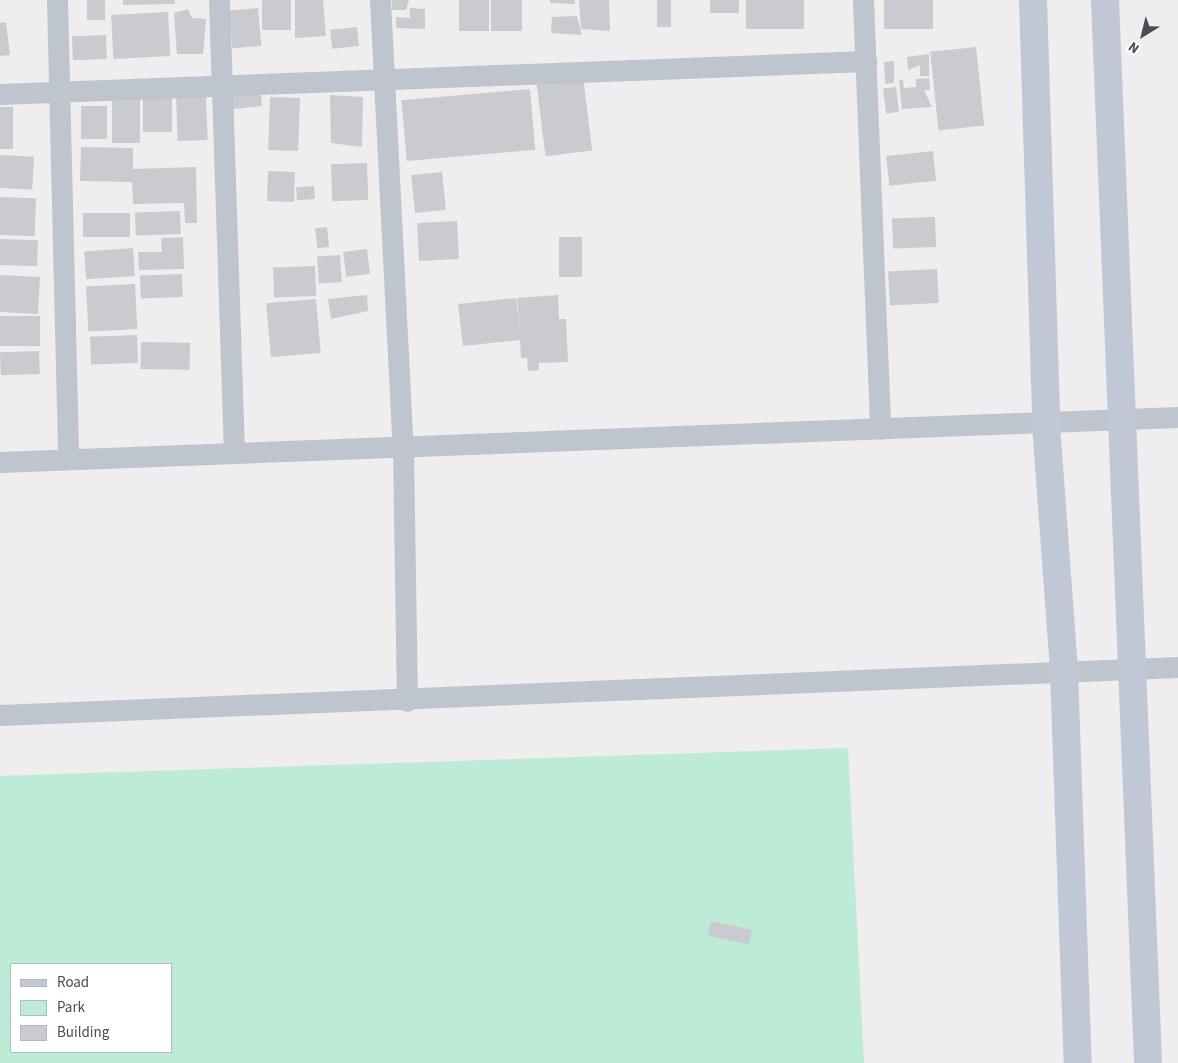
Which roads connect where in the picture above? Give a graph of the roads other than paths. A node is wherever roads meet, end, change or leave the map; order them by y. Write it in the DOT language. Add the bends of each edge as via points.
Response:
graph roads {
  1 [pos="57,0"];
  2 [pos="219,0"];
  3 [pos="380,0"];
  4 [pos="863,0"];
  5 [pos="1033,0"];
  6 [pos="1105,0"];
  7 [pos="866,61"];
  8 [pos="382,79"];
  9 [pos="222,84"];
  10 [pos="59,89"];
  11 [pos="0,94"];
  12 [pos="1178,417"];
  13 [pos="1120,421"];
  14 [pos="1046,426"];
  15 [pos="880,429"];
  16 [pos="403,449"];
  17 [pos="234,453"];
  18 [pos="68,458"];
  19 [pos="0,462"];
  20 [pos="1178,667"];
  21 [pos="1133,668"];
  22 [pos="1064,671"];
  23 [pos="407,701"];
  24 [pos="0,715"];
  25 [pos="1078,1063"];
  26 [pos="1148,1063"];
  1 -- 10 [label="street"];
  2 -- 9 [label="street"];
  3 -- 8 [label="street"];
  4 -- 7 [label="street"];
  5 -- 14 [label="main road"];
  6 -- 13 [label="main road"];
  7 -- 8 [label="street"];
  7 -- 15 [label="street"];
  8 -- 9 [label="street"];
  8 -- 16 [label="street"];
  9 -- 10 [label="street"];
  9 -- 17 [label="street"];
  10 -- 11 [label="street"];
  10 -- 18 [label="street"];
  12 -- 13 [label="street"];
  13 -- 14 [label="street"];
  13 -- 21 [label="main road"];
  14 -- 15 [label="street"];
  14 -- 22 [label="main road"];
  15 -- 16 [label="street"];
  16 -- 17 [label="street"];
  16 -- 23 [label="street"];
  17 -- 18 [label="street"];
  18 -- 19 [label="street"];
  20 -- 21 [label="street"];
  21 -- 22 [label="street"];
  21 -- 26 [label="main road"];
  22 -- 23 [label="street"];
  22 -- 25 [label="main road"];
  23 -- 24 [label="street"];
}
